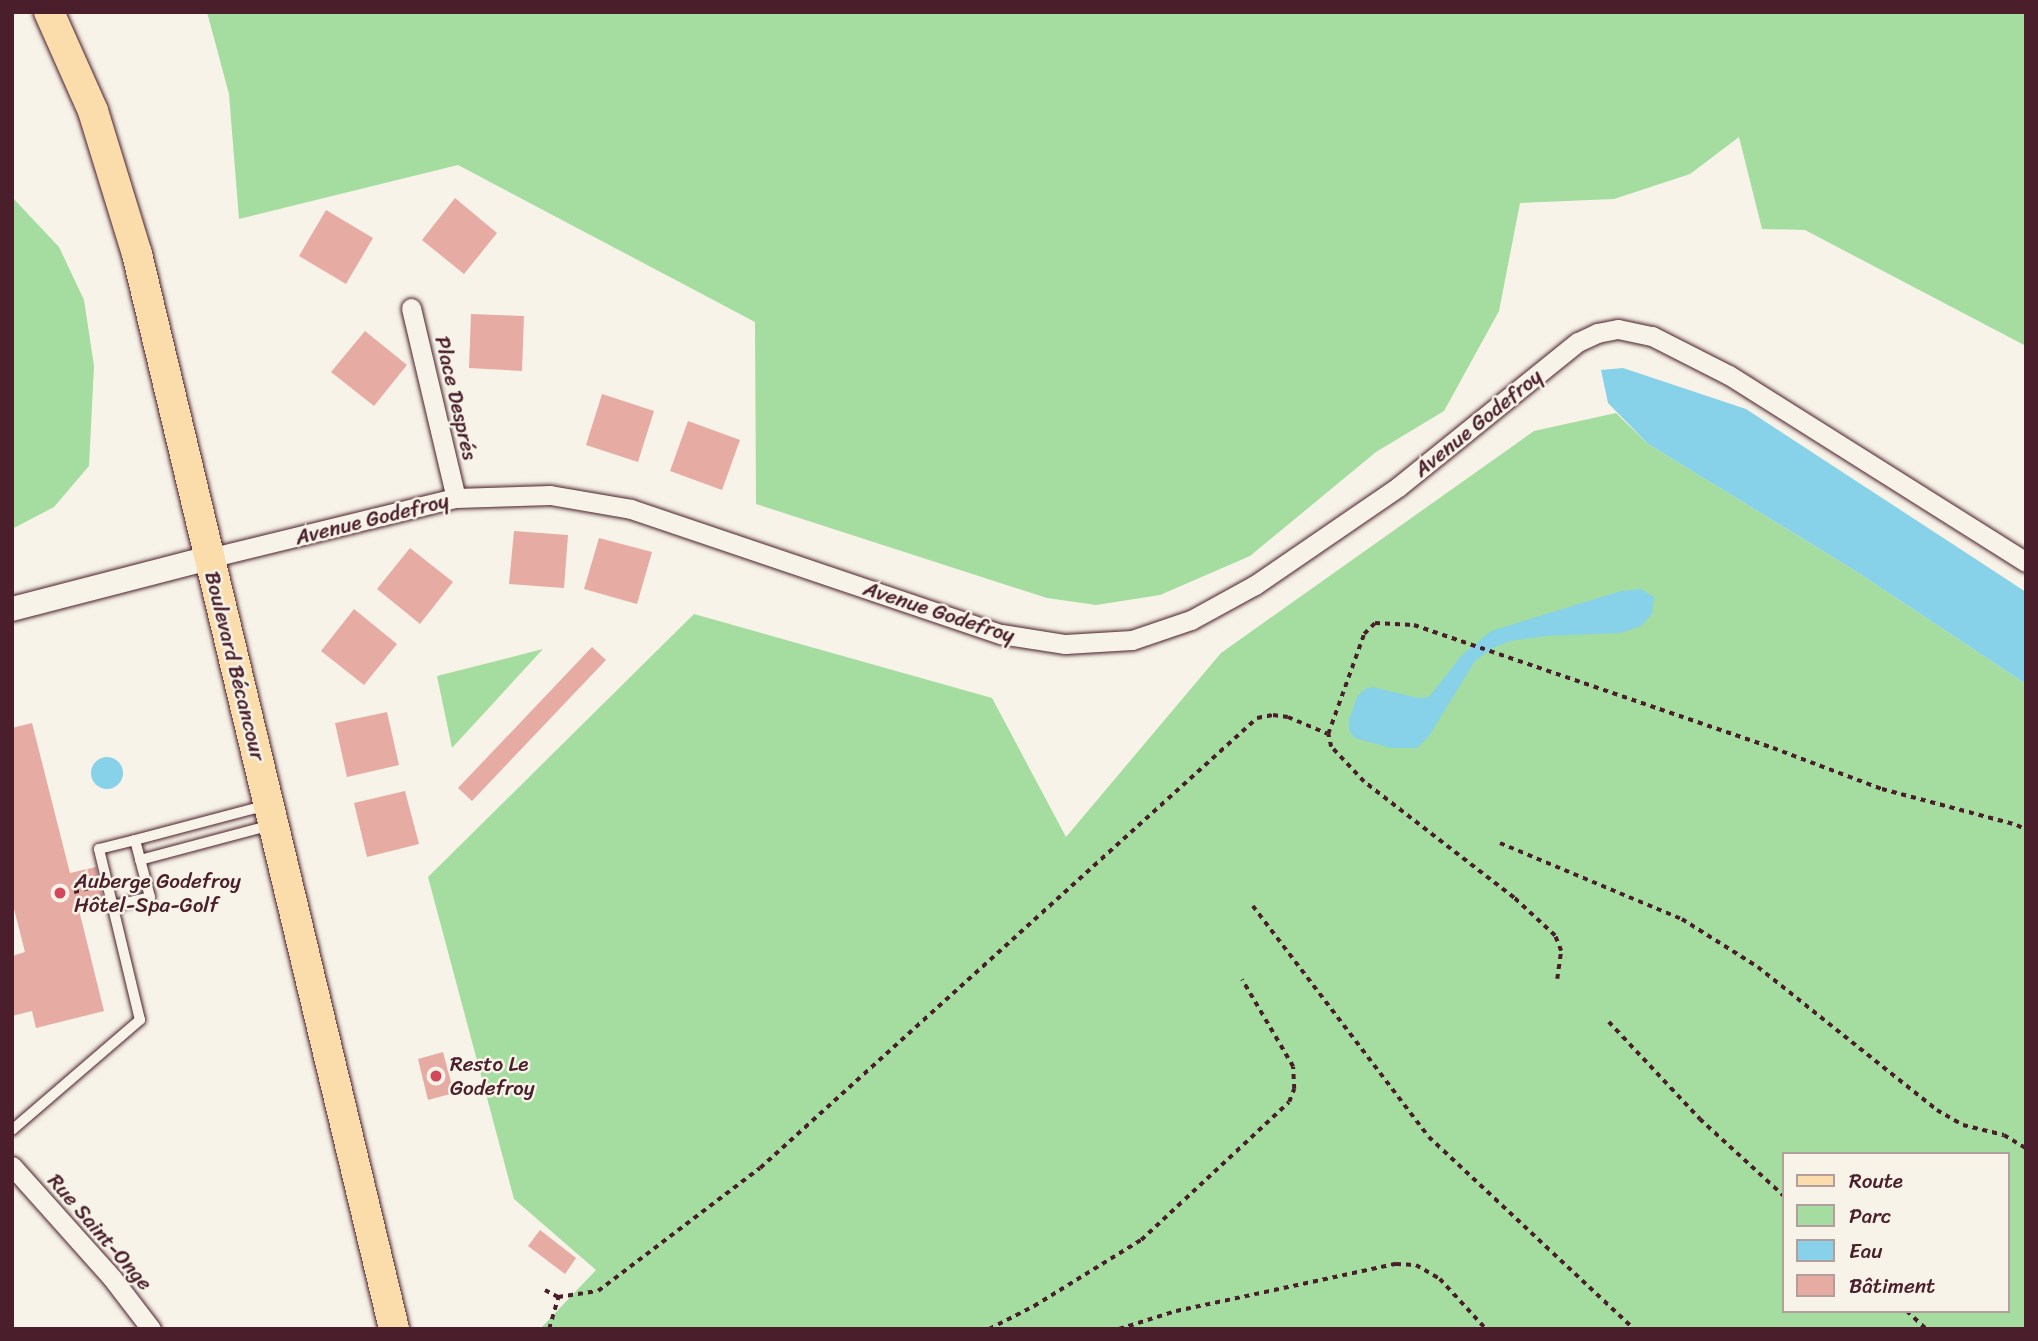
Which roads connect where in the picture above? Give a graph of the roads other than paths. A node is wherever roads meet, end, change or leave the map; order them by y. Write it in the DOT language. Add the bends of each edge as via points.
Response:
graph roads {
  1 [pos="49,12"];
  2 [pos="411,308"];
  3 [pos="456,498"];
  4 [pos="209,558"];
  5 [pos="2026,562"];
  6 [pos="12,609"];
  7 [pos="270,815"];
  8 [pos="135,839"];
  9 [pos="141,860"];
  10 [pos="113,906"];
  11 [pos="12,1130"];
  12 [pos="12,1166"];
  13 [pos="151,1329"];
  14 [pos="394,1329"];
  1 -- 4 [label="main road, Boulevard Bécancour" via="87,94 118,185"];
  2 -- 3 [label="street, Place Després"];
  3 -- 4 [label="street, Avenue Godefroy"];
  3 -- 5 [label="street, Avenue Godefroy" via="534,494 599,501 1002,634 1065,644 1125,641 1178,626 1255,585 1398,487 1578,342 1618,328 1652,336 1729,375"];
  4 -- 6 [label="street, Avenue Godefroy"];
  4 -- 7 [label="main road, Boulevard Bécancour"];
  7 -- 8 [label="lane"];
  7 -- 9 [label="lane"];
  7 -- 14 [label="main road, Boulevard Bécancour"];
  8 -- 9 [label="lane"];
  8 -- 10 [label="lane" via="99,849"];
  9 -- 10 [label="lane" via="150,897"];
  10 -- 11 [label="lane" via="140,1020"];
  12 -- 13 [label="street, Rue Saint-Onge"];
}
